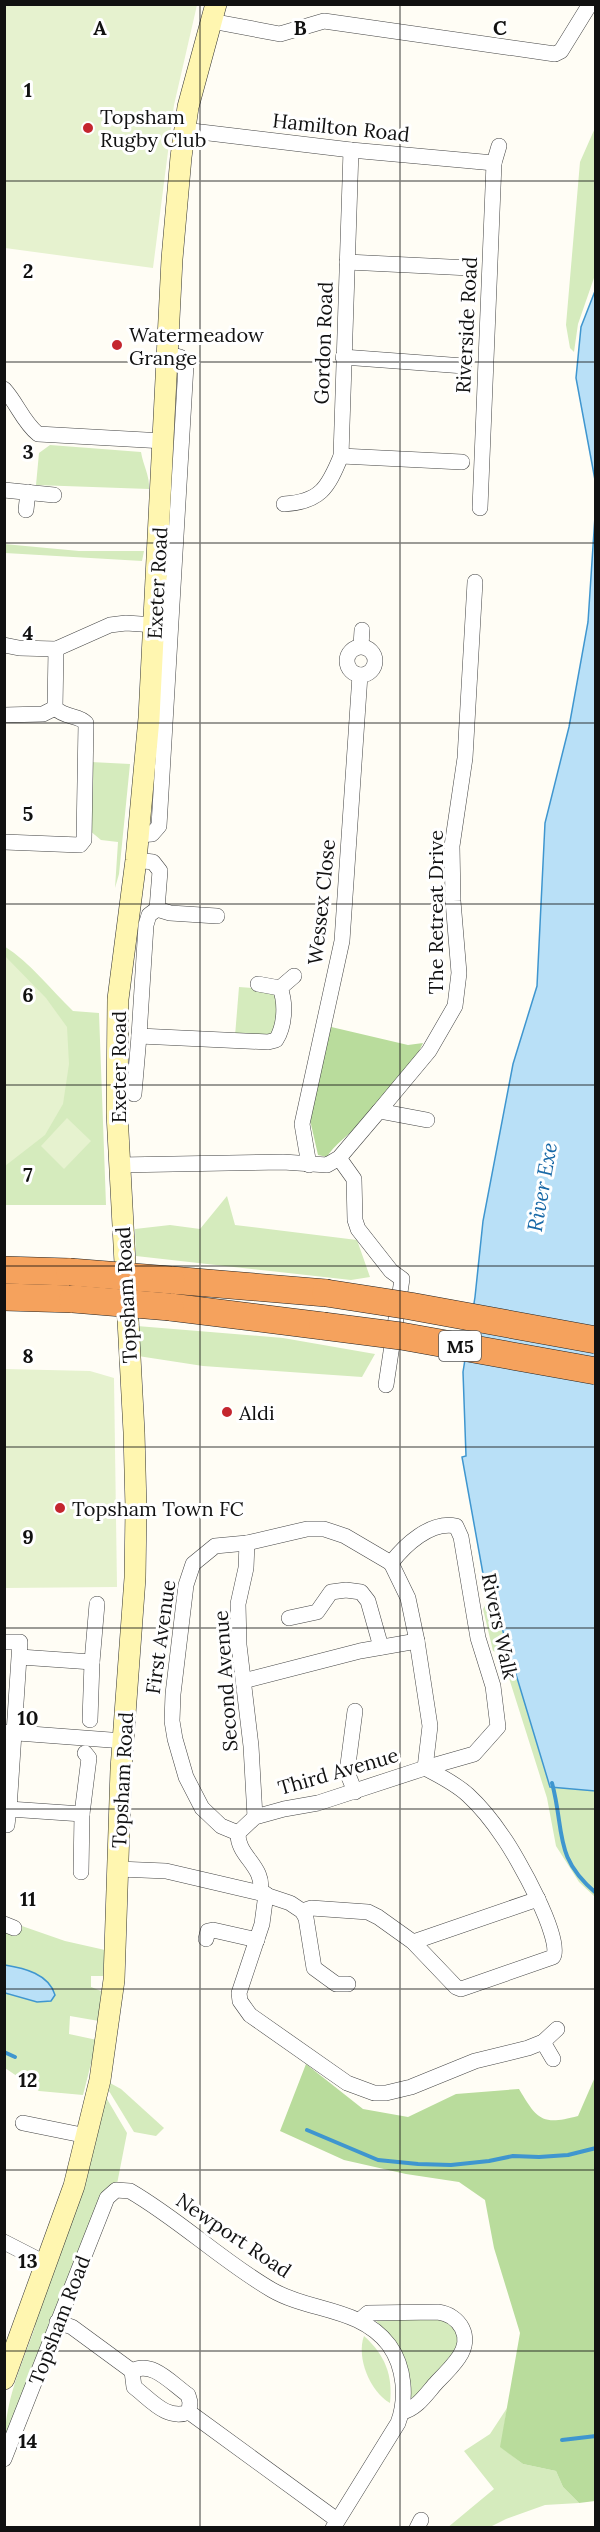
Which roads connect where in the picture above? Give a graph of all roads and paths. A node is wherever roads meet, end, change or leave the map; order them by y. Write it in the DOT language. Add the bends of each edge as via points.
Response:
graph roads {
  1 [pos="590,4"];
  2 [pos="214,13"];
  3 [pos="184,130"];
  4 [pos="499,146"];
  5 [pos="351,150"];
  6 [pos="494,163"];
  7 [pos="347,262"];
  8 [pos="470,268"];
  9 [pos="168,354"];
  10 [pos="343,357"];
  11 [pos="464,366"];
  12 [pos="4,388"];
  13 [pos="164,441"];
  14 [pos="341,456"];
  15 [pos="462,462"];
  16 [pos="4,490"];
  17 [pos="28,492"];
  18 [pos="54,495"];
  19 [pos="284,504"];
  20 [pos="480,508"];
  21 [pos="26,510"];
  22 [pos="476,582"];
  23 [pos="155,625"];
  24 [pos="362,630"];
  25 [pos="4,645"];
  26 [pos="56,649"];
  27 [pos="55,708"];
  28 [pos="4,715"];
  29 [pos="139,835"];
  30 [pos="4,842"];
  31 [pos="136,860"];
  32 [pos="157,909"];
  33 [pos="218,916"];
  34 [pos="294,976"];
  35 [pos="258,984"];
  36 [pos="279,988"];
  37 [pos="139,1036"];
  38 [pos="134,1094"];
  39 [pos="379,1111"];
  40 [pos="427,1120"];
  41 [pos="339,1158"];
  42 [pos="119,1165"];
  43 [pos="309,1165"];
  44 [pos="4,1270"];
  45 [pos="4,1296"];
  46 [pos="596,1340"];
  47 [pos="596,1371"];
  48 [pos="386,1385"];
  49 [pos="248,1543"];
  50 [pos="391,1563"];
  51 [pos="97,1604"];
  52 [pos="289,1618"];
  53 [pos="417,1641"];
  54 [pos="4,1642"];
  55 [pos="381,1647"];
  56 [pos="20,1657"];
  57 [pos="92,1662"];
  58 [pos="243,1681"];
  59 [pos="355,1711"];
  60 [pos="90,1720"];
  61 [pos="9,1732"];
  62 [pos="124,1741"];
  63 [pos="85,1753"];
  64 [pos="425,1768"];
  65 [pos="355,1792"];
  66 [pos="9,1809"];
  67 [pos="82,1814"];
  68 [pos="255,1817"];
  69 [pos="4,1825"];
  70 [pos="238,1833"];
  71 [pos="118,1869"];
  72 [pos="81,1872"];
  73 [pos="263,1894"];
  74 [pos="538,1899"];
  75 [pos="302,1911"];
  76 [pos="206,1939"];
  77 [pos="256,1940"];
  78 [pos="412,1942"];
  79 [pos="348,1984"];
  80 [pos="557,2029"];
  81 [pos="543,2042"];
  82 [pos="553,2059"];
  83 [pos="23,2123"];
  84 [pos="87,2136"];
  85 [pos="121,2190"];
  86 [pos="4,2242"];
  87 [pos="47,2264"];
  88 [pos="360,2320"];
  89 [pos="57,2322"];
  90 [pos="132,2371"];
  91 [pos="5,2376"];
  92 [pos="189,2412"];
  93 [pos="402,2412"];
  94 [pos="4,2459"];
  95 [pos="335,2524"];
  1 -- 2 [label="street" via="561,51 555,54 324,21 280,34"];
  2 -- 3 [label="street, Exeter Road"];
  3 -- 5 [label="street, Hamilton Road"];
  3 -- 9 [label="street, Exeter Road"];
  4 -- 6 [label="street, Riverside Road"];
  5 -- 6 [label="street, Hamilton Road"];
  5 -- 7 [label="street, Gordon Road"];
  6 -- 20 [label="street, Riverside Road"];
  7 -- 8 [label="street"];
  7 -- 10 [label="street, Gordon Road"];
  9 -- 13 [label="street, Exeter Road"];
  9 -- 29 [label="street" via="178,356 186,365 178,515 159,826 152,834"];
  10 -- 11 [label="street"];
  10 -- 14 [label="street, Gordon Road"];
  12 -- 13 [label="street" via="29,427 38,434"];
  13 -- 23 [label="street, Exeter Road"];
  14 -- 15 [label="street"];
  14 -- 19 [label="street, Gordon Road" via="318,495 308,501"];
  16 -- 17 [label="street"];
  17 -- 18 [label="street"];
  17 -- 21 [label="street"];
  22 -- 39 [label="street, The Retreat Drive" via="465,758 452,846 459,973 455,1006 429,1051"];
  23 -- 26 [label="street" via="110,625"];
  23 -- 29 [label="street, Exeter Road"];
  24 -- 43 [label="street, Wessex Close" via="361,646 373,652 375,661 369,673 360,675 342,941 302,1124"];
  25 -- 26 [label="street"];
  26 -- 27 [label="street"];
  27 -- 28 [label="street" via="43,714"];
  27 -- 30 [label="street" via="62,715 82,718 86,723 84,840 80,845"];
  29 -- 31 [label="street, Exeter Road"];
  31 -- 32 [label="street" via="153,862 159,868"];
  31 -- 42 [label="street, Exeter Road" via="118,999"];
  32 -- 33 [label="street"];
  32 -- 37 [label="street" via="149,915 146,925"];
  34 -- 36 [label="street"];
  35 -- 36 [label="street"];
  36 -- 37 [label="street" via="284,999 276,1040"];
  37 -- 38 [label="street"];
  39 -- 40 [label="street"];
  39 -- 41 [label="street, The Retreat Drive"];
  41 -- 43 [label="street" via="327,1165"];
  41 -- 48 [label="street" via="354,1179 358,1230 402,1279"];
  42 -- 43 [label="street"];
  42 -- 62 [label="street, Topsham Road" via="136,1508 132,1644"];
  44 -- 46 [label="highway, M5, bridge" via="326,1293"];
  45 -- 47 [label="highway, M5, bridge" via="170,1307 401,1335"];
  49 -- 50 [label="street, First Avenue" via="324,1528"];
  49 -- 58 [label="street, Second Avenue" via="238,1604"];
  49 -- 70 [label="street, First Avenue" via="214,1546 193,1564 186,1586 172,1707 179,1756 193,1792 210,1817"];
  50 -- 53 [label="street, Third Avenue" via="408,1598"];
  50 -- 64 [label="street, Rivers Walk" via="415,1538 448,1525 456,1526 478,1638 493,1686 498,1727 474,1754"];
  51 -- 57 [label="street"];
  52 -- 55 [label="street" via="317,1612 331,1592 361,1592 368,1601"];
  53 -- 55 [label="street"];
  53 -- 64 [label="street, Third Avenue" via="430,1726"];
  54 -- 56 [label="street" via="20,1642"];
  55 -- 58 [label="street"];
  56 -- 57 [label="street"];
  56 -- 61 [label="street"];
  57 -- 60 [label="street"];
  58 -- 68 [label="street, Second Avenue"];
  59 -- 65 [label="street" via="347,1772"];
  61 -- 62 [label="street"];
  61 -- 66 [label="street"];
  62 -- 71 [label="street, Topsham Road"];
  63 -- 67 [label="street" via="89,1758"];
  64 -- 65 [label="street, Third Avenue"];
  64 -- 74 [label="street" via="461,1789 484,1812 516,1856"];
  65 -- 68 [label="street, Third Avenue"];
  66 -- 67 [label="street"];
  66 -- 69 [label="street"];
  67 -- 72 [label="street"];
  68 -- 70 [label="street, Third Avenue"];
  70 -- 73 [label="street" via="240,1846 261,1879"];
  71 -- 73 [label="street" via="166,1871"];
  71 -- 84 [label="street, Topsham Road" via="111,2005"];
  73 -- 75 [label="street"];
  73 -- 77 [label="street" via="262,1924"];
  74 -- 78 [label="street"];
  74 -- 78 [label="street" via="555,1954 474,1985 458,1989"];
  75 -- 78 [label="street" via="311,1908 369,1912"];
  75 -- 79 [label="street" via="310,1934 314,1968 336,1984"];
  76 -- 77 [label="street" via="208,1931 213,1930"];
  77 -- 81 [label="street" via="239,1993 249,2015 347,2083 364,2090 386,2093 411,2087 475,2061"];
  80 -- 81 [label="street"];
  81 -- 82 [label="street"];
  83 -- 84 [label="street"];
  84 -- 87 [label="street, Topsham Road"];
  85 -- 88 [label="street, Newport Road" via="148,2202 272,2290 301,2304"];
  85 -- 89 [label="street, Topsham Road" via="107,2198"];
  86 -- 87 [label="street"];
  87 -- 91 [label="street, Topsham Road"];
  88 -- 93 [label="street, Newport Road" via="380,2335 396,2357 404,2399"];
  88 -- 93 [label="street, Newport Road" via="374,2312 438,2312 449,2313 461,2325 465,2343 460,2357 414,2407"];
  89 -- 90 [label="street" via="72,2327"];
  89 -- 94 [label="street, Topsham Road"];
  90 -- 92 [label="street" via="134,2387 171,2415"];
  90 -- 92 [label="street" via="149,2366 188,2395"];
  92 -- 95 [label="street"];
  93 -- 95 [label="street, Newport Road" via="399,2424"];
}
